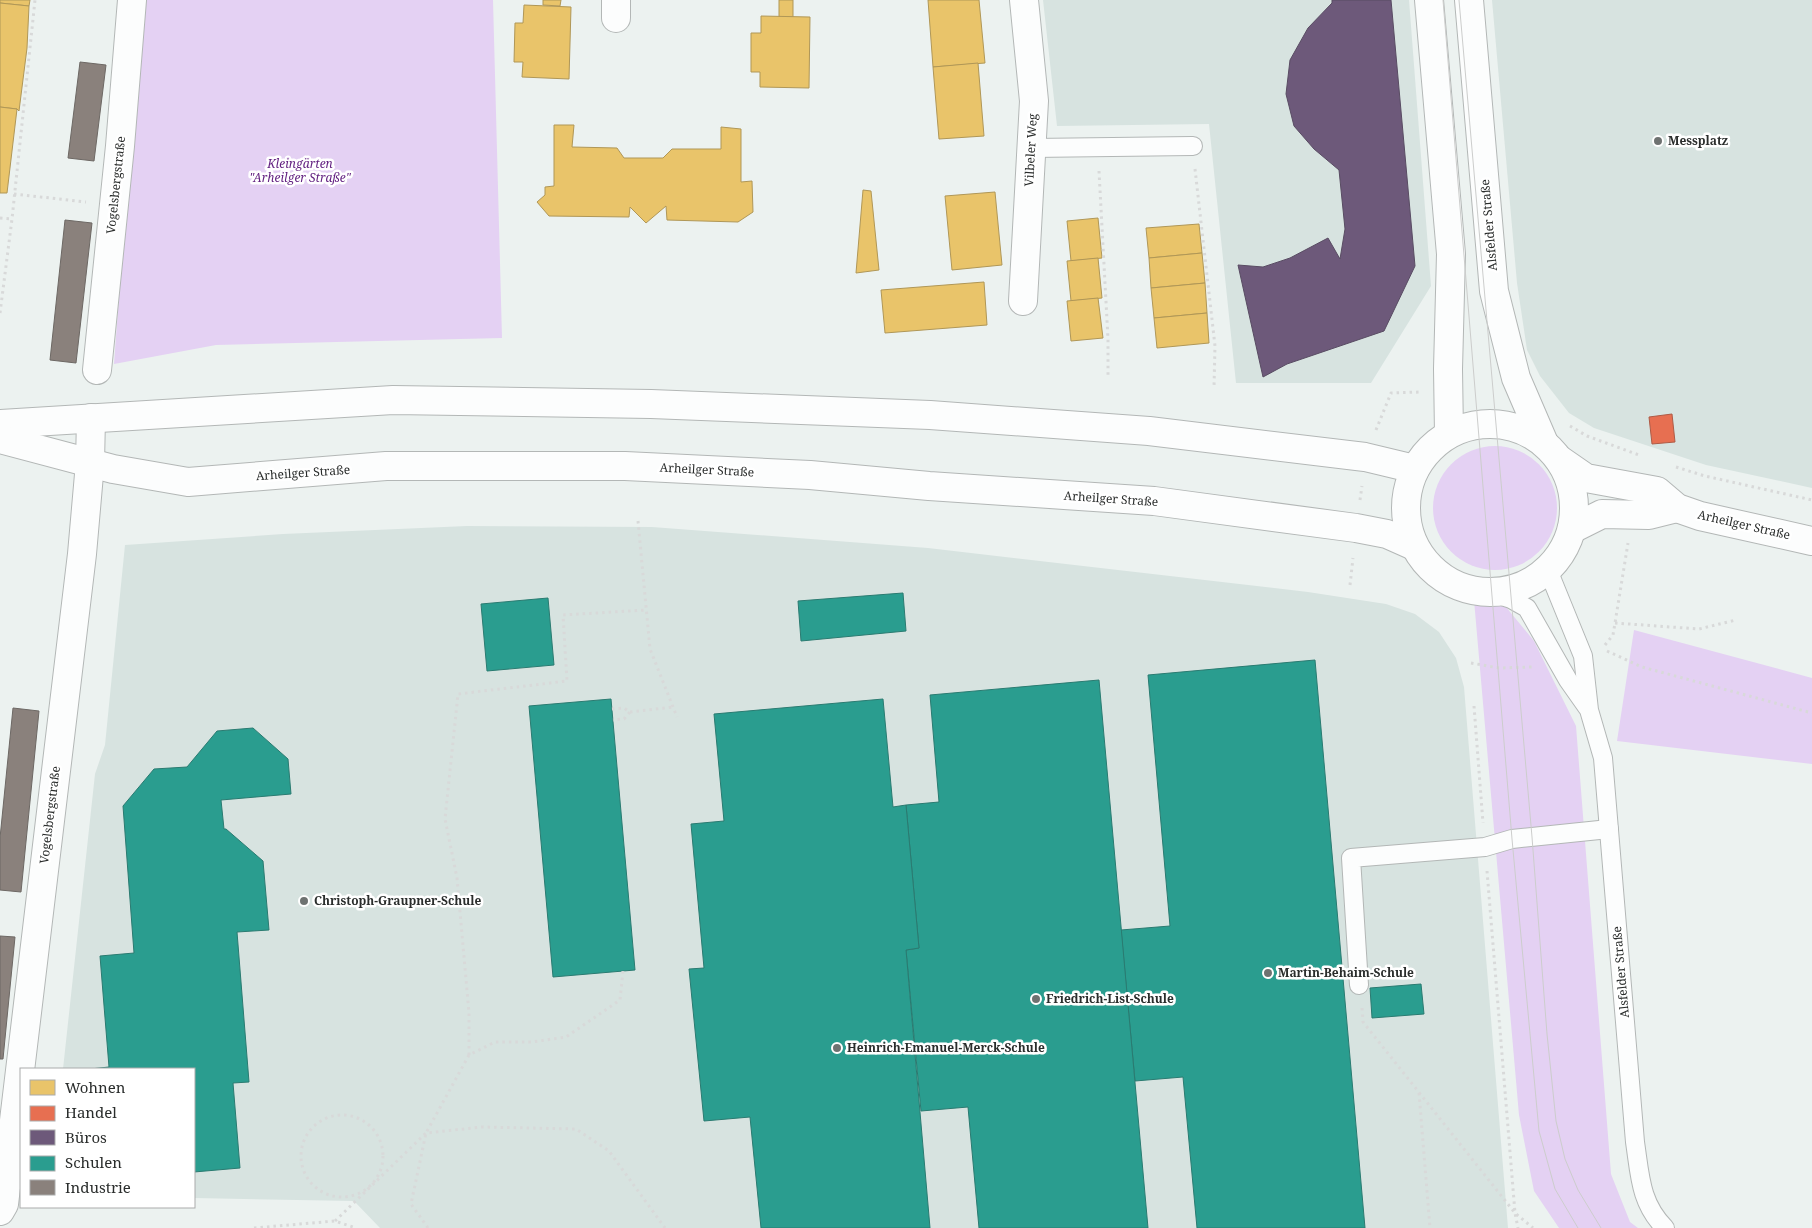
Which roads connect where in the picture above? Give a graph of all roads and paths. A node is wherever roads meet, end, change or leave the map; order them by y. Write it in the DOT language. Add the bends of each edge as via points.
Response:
graph roads {
  1 [pos="35,0"];
  2 [pos="132,0"];
  3 [pos="1024,0"];
  4 [pos="1429,0"];
  5 [pos="1469,0"];
  6 [pos="1193,146"];
  7 [pos="1097,147"];
  8 [pos="1032,148"];
  9 [pos="14,194"];
  10 [pos="114,204"];
  11 [pos="0,218"];
  12 [pos="12,219"];
  13 [pos="1023,301"];
  14 [pos="0,312"];
  15 [pos="97,370"];
  16 [pos="1108,378"];
  17 [pos="1214,387"];
  18 [pos="91,418"];
  19 [pos="1562,421"];
  20 [pos="0,424"];
  21 [pos="1449,434"];
  22 [pos="0,439"];
  23 [pos="1552,452"];
  24 [pos="1633,453"];
  25 [pos="1642,456"];
  26 [pos="90,463"];
  27 [pos="1669,465"];
  28 [pos="1415,469"];
  29 [pos="1637,488"];
  30 [pos="1812,500"];
  31 [pos="1677,508"];
  32 [pos="1632,515"];
  33 [pos="638,521"];
  34 [pos="1572,530"];
  35 [pos="1812,541"];
  36 [pos="1414,546"];
  37 [pos="1548,570"];
  38 [pos="1492,593"];
  39 [pos="646,610"];
  40 [pos="1736,620"];
  41 [pos="1615,623"];
  42 [pos="1471,663"];
  43 [pos="1559,663"];
  44 [pos="1474,706"];
  45 [pos="674,707"];
  46 [pos="612,709"];
  47 [pos="1589,710"];
  48 [pos="630,712"];
  49 [pos="1812,713"];
  50 [pos="677,717"];
  51 [pos="613,720"];
  52 [pos="1608,829"];
  53 [pos="1485,847"];
  54 [pos="622,971"];
  55 [pos="1359,985"];
  56 [pos="1363,1022"];
  57 [pos="469,1055"];
  58 [pos="21,1068"];
  59 [pos="20,1074"];
  60 [pos="1419,1092"];
  61 [pos="426,1133"];
  62 [pos="371,1186"];
  63 [pos="0,1212"];
  64 [pos="1515,1213"];
  65 [pos="335,1221"];
  66 [pos="1657,1225"];
  67 [pos="254,1228"];
  68 [pos="356,1228"];
  69 [pos="428,1228"];
  70 [pos="665,1228"];
  71 [pos="1430,1228"];
  72 [pos="1518,1228"];
  73 [pos="1533,1228"];
  1 -- 9 [label="path"];
  2 -- 10 [label="street, Vogelsbergstraße"];
  3 -- 8 [label="street, Vilbeler Weg" via="1034,101"];
  4 -- 21 [label="street" via="1451,254"];
  5 -- 23 [label="street, Alsfelder Straße" via="1494,291 1516,378"];
  6 -- 7 [label="lane"];
  6 -- 17 [label="path" via="1215,346"];
  7 -- 8 [label="lane"];
  7 -- 16 [label="path"];
  8 -- 13 [label="street, Vilbeler Weg"];
  9 -- 10 [label="path"];
  9 -- 12 [label="path"];
  10 -- 15 [label="street, Vogelsbergstraße"];
  11 -- 12 [label="path"];
  12 -- 14 [label="path"];
  18 -- 20 [label="street"];
  18 -- 26 [label="street, Vogelsbergstraße"];
  18 -- 28 [label="street" via="393,400 701,406 930,415 1149,431 1365,457"];
  19 -- 24 [label="path" via="1587,436"];
  21 -- 23 [label="street, Arheilger Straße" via="1479,424 1516,427"];
  21 -- 28 [label="street, Arheilger Straße" via="1430,449"];
  22 -- 26 [label="street, Arheilger Straße"];
  23 -- 29 [label="street, Arheilger Straße" via="1586,478"];
  23 -- 34 [label="street, Arheilger Straße" via="1570,482 1574,506"];
  24 -- 25 [label="path"];
  24 -- 29 [label="path"];
  26 -- 36 [label="street, Arheilger Straße" via="188,482 386,466 625,466 810,475 1154,501 1356,528 1387,534"];
  26 -- 58 [label="street, Vogelsbergstraße"];
  27 -- 30 [label="path"];
  28 -- 36 [label="street, Arheilger Straße" via="1406,494 1406,521"];
  29 -- 31 [label="street, Arheilger Straße" via="1657,491"];
  31 -- 32 [label="street" via="1649,515"];
  31 -- 35 [label="street, Arheilger Straße"];
  32 -- 34 [label="street" via="1602,514"];
  32 -- 41 [label="path"];
  33 -- 39 [label="path"];
  34 -- 37 [label="street, Arheilger Straße"];
  36 -- 38 [label="street, Arheilger Straße" via="1438,576 1473,591"];
  37 -- 38 [label="street, Arheilger Straße" via="1517,588"];
  37 -- 47 [label="lane, Alsfelder Straße" via="1583,656"];
  38 -- 43 [label="lane, Alsfelder Straße" via="1527,608"];
  39 -- 45 [label="path" via="650,649"];
  39 -- 57 [label="path" via="563,615 566,681 458,694 444,819 457,878 469,1013"];
  40 -- 41 [label="path" via="1699,629"];
  41 -- 49 [label="path" via="1613,635 1602,649 1634,664"];
  42 -- 43 [label="path" via="1499,668 1548,667"];
  43 -- 47 [label="lane, Alsfelder Straße"];
  44 -- 53 [label="path"];
  45 -- 48 [label="path"];
  45 -- 50 [label="path"];
  46 -- 48 [label="path" via="624,708"];
  47 -- 52 [label="lane, Alsfelder Straße" via="1603,758"];
  48 -- 51 [label="path" via="624,719"];
  52 -- 53 [label="lane" via="1512,839"];
  52 -- 66 [label="lane, Alsfelder Straße" via="1635,1142 1644,1197"];
  53 -- 55 [label="lane" via="1351,858"];
  53 -- 64 [label="path"];
  54 -- 57 [label="path" via="620,1000 566,1037 532,1042 494,1042"];
  56 -- 60 [label="path"];
  57 -- 61 [label="path"];
  59 -- 63 [label="street, Vogelsbergstraße" via="4,1204"];
  60 -- 64 [label="path"];
  60 -- 71 [label="path"];
  61 -- 62 [label="path"];
  61 -- 69 [label="path" via="411,1204"];
  61 -- 70 [label="path" via="482,1127 576,1129 609,1151"];
  62 -- 62 [label="path" via="346,1197 331,1196 314,1186 302,1168 300,1154 303,1140 311,1128 336,1115 361,1119 371,1127 383,1150 382,1163"];
  62 -- 65 [label="path"];
  64 -- 72 [label="path"];
  64 -- 73 [label="path"];
  65 -- 67 [label="path"];
  65 -- 68 [label="path"];
}
